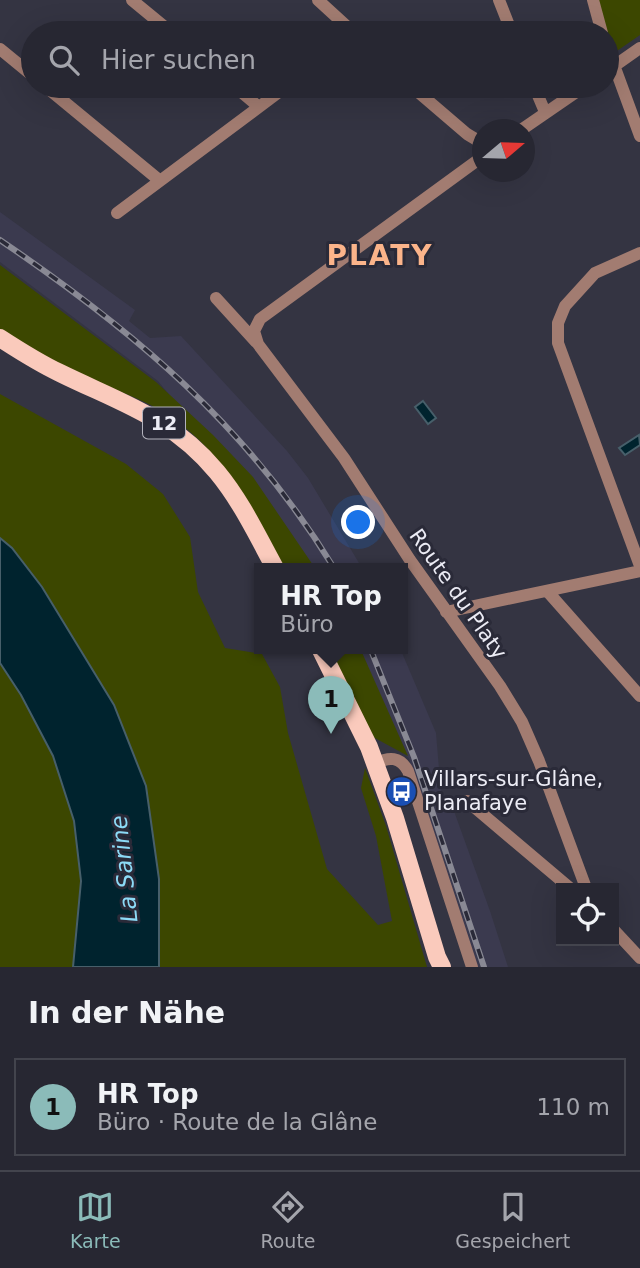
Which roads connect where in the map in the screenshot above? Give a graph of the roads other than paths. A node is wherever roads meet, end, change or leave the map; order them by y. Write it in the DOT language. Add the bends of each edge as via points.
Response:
graph roads {
  1 [pos="132,0"];
  2 [pos="318,0"];
  3 [pos="499,0"];
  4 [pos="593,0"];
  5 [pos="157,21"];
  6 [pos="341,21"];
  7 [pos="507,21"];
  8 [pos="599,21"];
  9 [pos="640,47"];
  10 [pos="0,49"];
  11 [pos="619,62"];
  12 [pos="21,66"];
  13 [pos="619,89"];
  14 [pos="60,98"];
  15 [pos="248,98"];
  16 [pos="271,98"];
  17 [pos="425,98"];
  18 [pos="539,98"];
  19 [pos="567,98"];
  20 [pos="259,107"];
  21 [pos="545,112"];
  22 [pos="535,120"];
  23 [pos="640,136"];
  24 [pos="472,137"];
  25 [pos="472,164"];
  26 [pos="159,180"];
  27 [pos="120,210"];
  28 [pos="640,253"];
  29 [pos="216,298"];
  30 [pos="0,338"];
  31 [pos="258,344"];
  32 [pos="272,563"];
  33 [pos="640,569"];
  34 [pos="548,593"];
  35 [pos="446,612"];
  36 [pos="323,654"];
  37 [pos="640,696"];
  38 [pos="375,763"];
  39 [pos="467,801"];
  40 [pos="564,883"];
  41 [pos="584,883"];
  42 [pos="619,935"];
  43 [pos="640,958"];
  44 [pos="440,962"];
  45 [pos="472,967"];
  1 -- 5 [label="street"];
  2 -- 6 [label="street"];
  3 -- 7 [label="street"];
  4 -- 8 [label="street"];
  9 -- 11 [label="street"];
  10 -- 12 [label="street"];
  13 -- 23 [label="street"];
  14 -- 26 [label="street"];
  15 -- 20 [label="street"];
  16 -- 20 [label="street"];
  17 -- 24 [label="street"];
  18 -- 21 [label="street"];
  19 -- 21 [label="street"];
  20 -- 26 [label="street"];
  21 -- 22 [label="street"];
  25 -- 31 [label="street" via="260,319 254,331"];
  26 -- 27 [label="street"];
  28 -- 33 [label="street" via="595,273 565,306 558,323 558,343"];
  29 -- 31 [label="street, Route du Platy"];
  30 -- 32 [label="main road, 12" via="171,428 229,488"];
  31 -- 35 [label="street, Route du Platy" via="344,458"];
  33 -- 34 [label="street"];
  34 -- 35 [label="street"];
  34 -- 37 [label="street"];
  35 -- 41 [label="street, Route du Platy" via="522,722"];
  36 -- 38 [label="main road"];
  38 -- 44 [label="main road"];
  38 -- 45 [label="street" via="395,759 408,771"];
  39 -- 40 [label="street"];
  42 -- 43 [label="street"];
}
